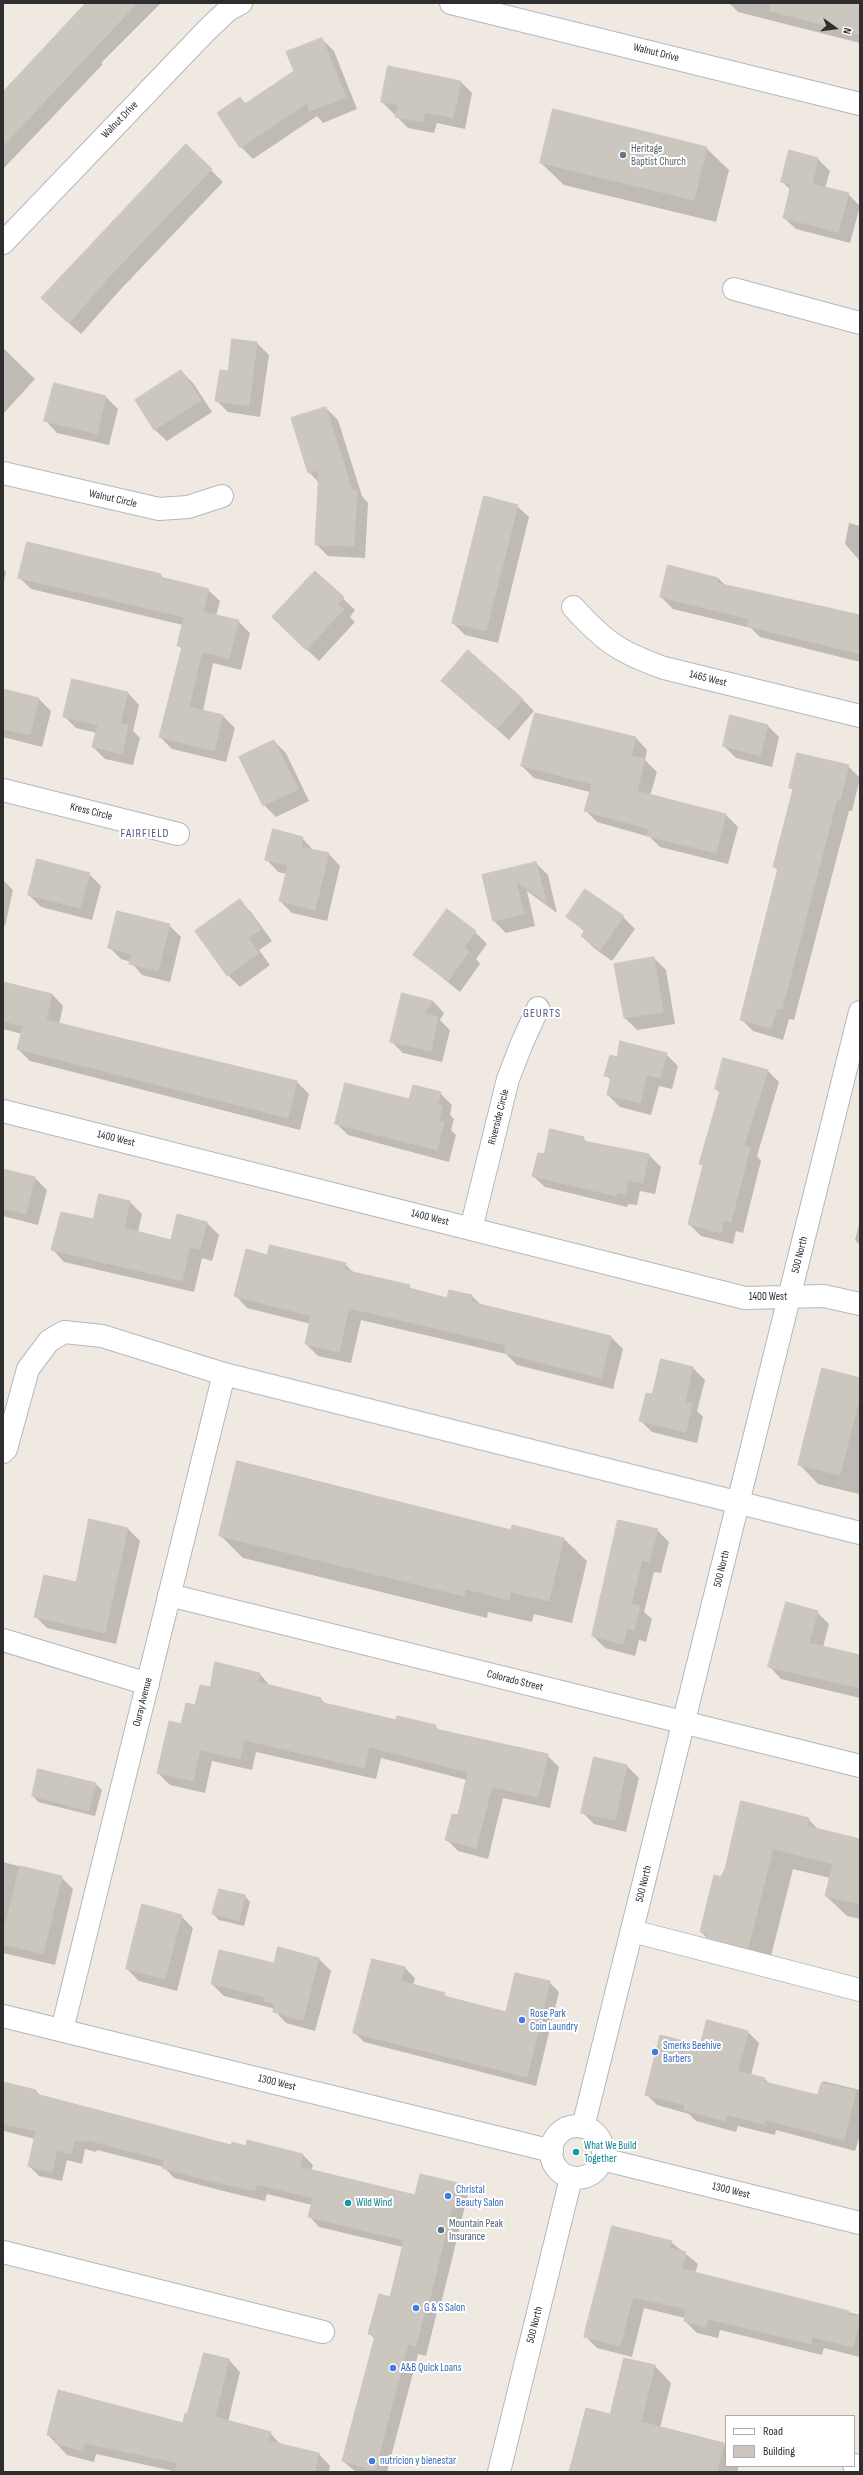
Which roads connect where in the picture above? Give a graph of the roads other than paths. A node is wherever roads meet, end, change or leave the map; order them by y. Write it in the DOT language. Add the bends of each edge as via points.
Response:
graph roads {
  1 [pos="241,3"];
  2 [pos="451,3"];
  3 [pos="860,104"];
  4 [pos="3,243"];
  5 [pos="734,289"];
  6 [pos="860,323"];
  7 [pos="3,473"];
  8 [pos="222,496"];
  9 [pos="573,607"];
  10 [pos="860,716"];
  11 [pos="3,790"];
  12 [pos="178,834"];
  13 [pos="538,1008"];
  14 [pos="860,1012"];
  15 [pos="852,1076"];
  16 [pos="3,1111"];
  17 [pos="472,1229"];
  18 [pos="789,1297"];
  19 [pos="860,1304"];
  20 [pos="224,1374"];
  21 [pos="3,1452"];
  22 [pos="738,1503"];
  23 [pos="860,1533"];
  24 [pos="169,1595"];
  25 [pos="3,1640"];
  26 [pos="148,1684"];
  27 [pos="684,1723"];
  28 [pos="860,1766"];
  29 [pos="632,1931"];
  30 [pos="860,1990"];
  31 [pos="3,2016"];
  32 [pos="62,2030"];
  33 [pos="583,2127"];
  34 [pos="552,2151"];
  35 [pos="602,2160"];
  36 [pos="571,2178"];
  37 [pos="860,2223"];
  38 [pos="3,2252"];
  39 [pos="323,2332"];
  40 [pos="499,2472"];
  1 -- 4 [label="street, Walnut Drive" via="228,10 206,31"];
  2 -- 3 [label="street, Walnut Drive"];
  5 -- 6 [label="street"];
  7 -- 8 [label="street, Walnut Circle" via="159,509 188,507"];
  9 -- 10 [label="street, 1465 West" via="602,638 621,651 643,661"];
  11 -- 12 [label="street, Kress Circle"];
  13 -- 17 [label="street, Riverside Circle" via="508,1079"];
  14 -- 15 [label="street, 500 North"];
  15 -- 18 [label="street, 500 North"];
  16 -- 17 [label="street, 1400 West"];
  17 -- 18 [label="street, 1400 West" via="745,1298"];
  18 -- 19 [label="street, 1400 West" via="824,1296"];
  18 -- 22 [label="street, 500 North"];
  20 -- 21 [label="street" via="102,1336 64,1332 49,1341 28,1369 6,1449"];
  20 -- 22 [label="street"];
  20 -- 24 [label="street, Ouray Avenue"];
  22 -- 23 [label="street"];
  22 -- 27 [label="street, 500 North"];
  24 -- 26 [label="street, Ouray Avenue"];
  24 -- 27 [label="street, Colorado Street"];
  25 -- 26 [label="street"];
  26 -- 32 [label="street, Ouray Avenue"];
  27 -- 28 [label="street, Colorado Street"];
  27 -- 29 [label="street, 500 North"];
  29 -- 30 [label="street"];
  29 -- 33 [label="street, 500 North"];
  31 -- 32 [label="street, 1300 West"];
  32 -- 34 [label="street, 1300 West"];
  33 -- 34 [label="street" via="562,2131 556,2137"];
  33 -- 35 [label="street" via="594,2133 599,2140"];
  34 -- 36 [label="street" via="557,2169"];
  35 -- 36 [label="street" via="588,2176"];
  35 -- 37 [label="street, 1300 West"];
  36 -- 40 [label="street, 500 North"];
  38 -- 39 [label="street"];
}
